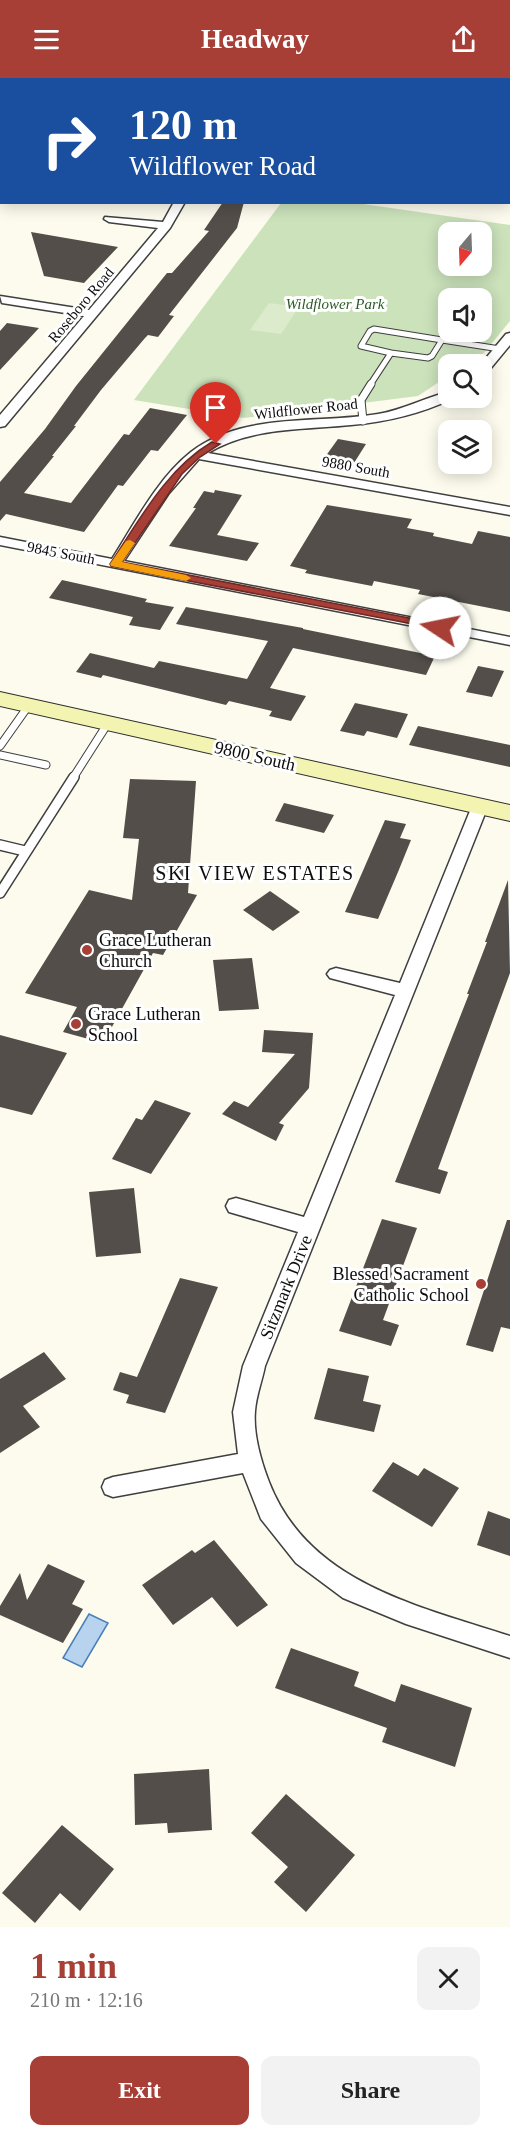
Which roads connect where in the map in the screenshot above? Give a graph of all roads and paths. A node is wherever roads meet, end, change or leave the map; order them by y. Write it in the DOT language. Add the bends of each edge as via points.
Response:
graph roads {
  1 [pos="179,204"];
  2 [pos="109,219"];
  3 [pos="166,226"];
  4 [pos="2,299"];
  5 [pos="92,314"];
  6 [pos="510,336"];
  7 [pos="438,339"];
  8 [pos="440,342"];
  9 [pos="455,342"];
  10 [pos="505,350"];
  11 [pos="392,353"];
  12 [pos="492,362"];
  13 [pos="438,401"];
  14 [pos="3,416"];
  15 [pos="363,420"];
  16 [pos="197,455"];
  17 [pos="510,511"];
  18 [pos="0,541"];
  19 [pos="115,564"];
  20 [pos="510,641"];
  21 [pos="0,699"];
  22 [pos="29,705"];
  23 [pos="108,723"];
  24 [pos="0,746"];
  25 [pos="0,755"];
  26 [pos="46,765"];
  27 [pos="480,806"];
  28 [pos="510,813"];
  29 [pos="0,845"];
  30 [pos="25,851"];
  31 [pos="0,893"];
  32 [pos="336,974"];
  33 [pos="405,991"];
  34 [pos="236,1206"];
  35 [pos="310,1227"];
  36 [pos="250,1462"];
  37 [pos="113,1487"];
  38 [pos="510,1647"];
  1 -- 3 [label="street, Roseboro Road"];
  2 -- 3 [label="street"];
  3 -- 5 [label="street, Roseboro Road"];
  4 -- 5 [label="street"];
  5 -- 14 [label="street, Roseboro Road"];
  6 -- 10 [label="street"];
  7 -- 11 [label="lane" via="374,329 360,346"];
  8 -- 11 [label="lane" via="428,358"];
  9 -- 10 [label="lane"];
  10 -- 12 [label="street"];
  11 -- 15 [label="lane" via="361,400"];
  13 -- 15 [label="street, Wildflower Road" via="399,415"];
  15 -- 16 [label="street, Wildflower Road" via="268,427 238,434"];
  16 -- 17 [label="street, 9880 South"];
  16 -- 19 [label="street, Wildflower Road" via="179,472"];
  18 -- 19 [label="street, 9845 South"];
  19 -- 20 [label="street, 9845 South"];
  21 -- 22 [label="street, 9800 South"];
  22 -- 23 [label="street, 9800 South"];
  22 -- 24 [label="lane"];
  23 -- 27 [label="street, 9800 South"];
  23 -- 30 [label="lane"];
  25 -- 26 [label="lane"];
  27 -- 28 [label="street, 9800 South"];
  27 -- 33 [label="street, Sitzmark Drive"];
  29 -- 30 [label="lane"];
  30 -- 31 [label="lane"];
  32 -- 33 [label="street"];
  33 -- 35 [label="street, Sitzmark Drive"];
  34 -- 35 [label="street"];
  35 -- 36 [label="street, Sitzmark Drive" via="254,1366 244,1412"];
  36 -- 37 [label="street"];
  36 -- 38 [label="street, Sitzmark Drive" via="269,1512 304,1556 351,1590 406,1613"];
}
